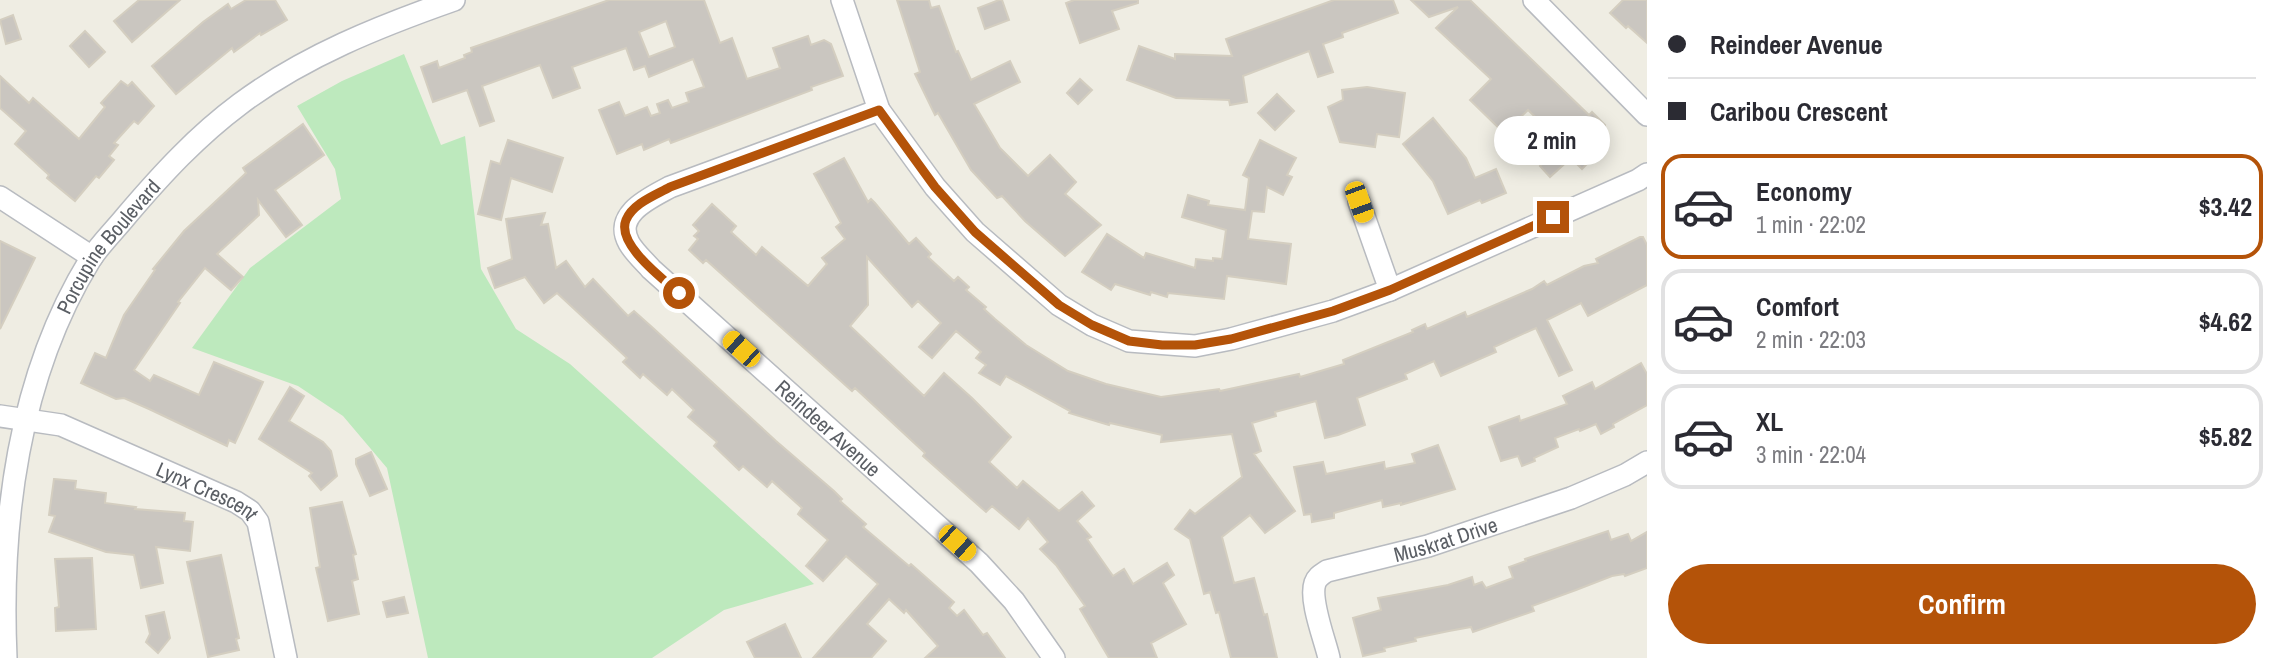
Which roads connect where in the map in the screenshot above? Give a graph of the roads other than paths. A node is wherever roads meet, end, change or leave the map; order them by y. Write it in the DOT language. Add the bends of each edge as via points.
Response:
graph roads {
  1 [pos="454,0"];
  2 [pos="842,0"];
  3 [pos="1534,0"];
  4 [pos="879,110"];
  5 [pos="1647,115"];
  6 [pos="1647,174"];
  7 [pos="0,197"];
  8 [pos="1359,202"];
  9 [pos="92,257"];
  10 [pos="1390,290"];
  11 [pos="0,416"];
  12 [pos="23,421"];
  13 [pos="1647,462"];
  14 [pos="6,658"];
  15 [pos="286,658"];
  16 [pos="1054,658"];
  17 [pos="1329,658"];
  1 -- 9 [label="street, Porcupine Boulevard" via="382,26 324,54 243,102 181,153"];
  2 -- 4 [label="street"];
  3 -- 5 [label="street"];
  4 -- 10 [label="street" via="935,187 975,232 1059,305 1129,341 1195,345 1231,339"];
  4 -- 16 [label="street, Reindeer Avenue" via="670,187 642,202 625,222 629,244 651,269 979,562 1014,601"];
  6 -- 10 [label="street"];
  7 -- 9 [label="street"];
  8 -- 10 [label="street"];
  9 -- 12 [label="street, Porcupine Boulevard" via="49,338"];
  11 -- 12 [label="street"];
  12 -- 14 [label="street, Porcupine Boulevard" via="1,546"];
  12 -- 15 [label="street, Lynx Crescent" via="61,425 250,510 258,522"];
  13 -- 17 [label="street, Muskrat Drive" via="1571,498 1428,546 1326,571 1318,576 1314,588"];
}
